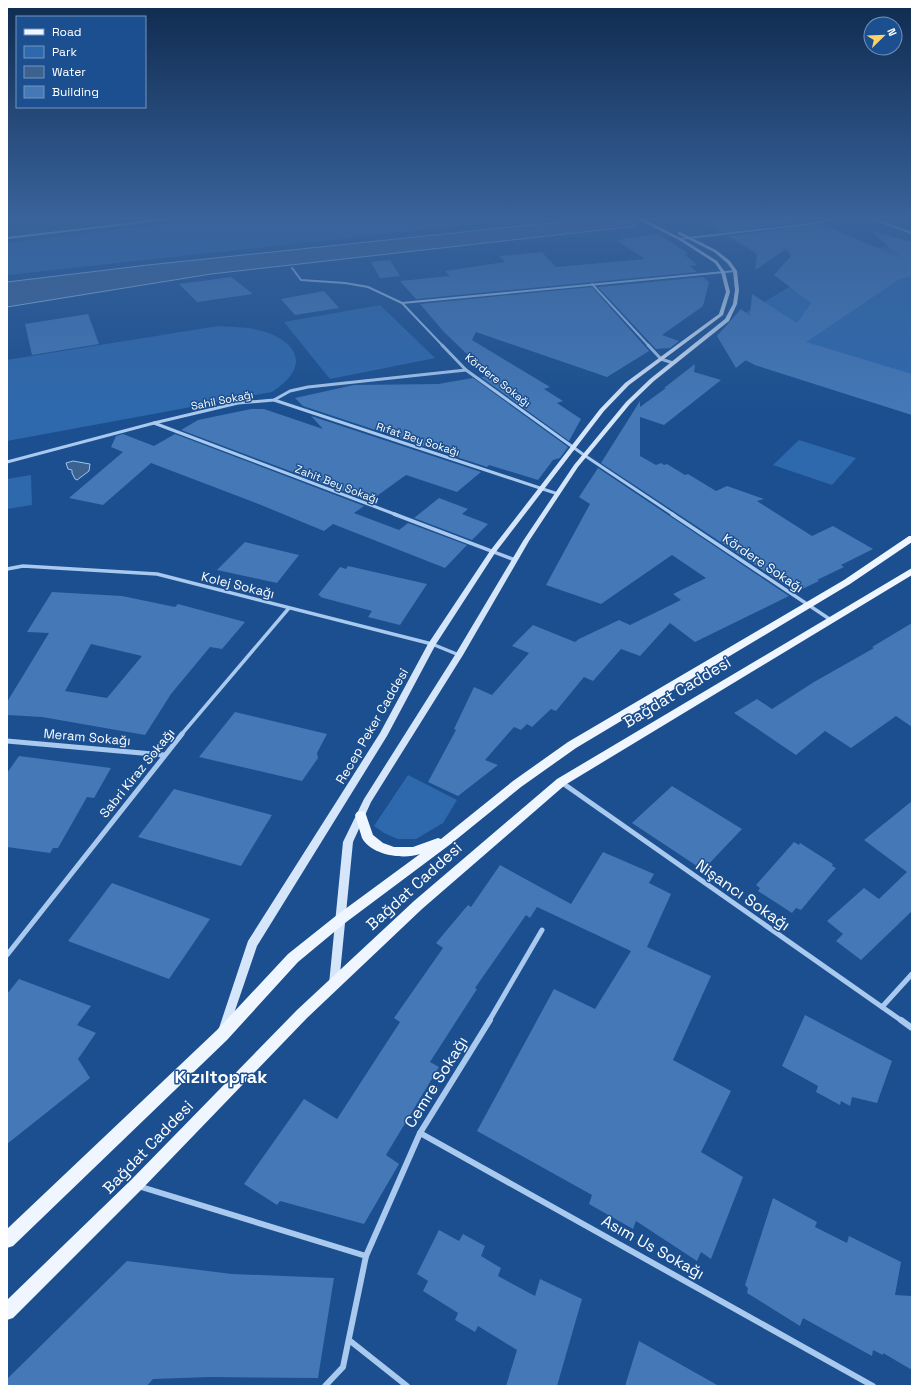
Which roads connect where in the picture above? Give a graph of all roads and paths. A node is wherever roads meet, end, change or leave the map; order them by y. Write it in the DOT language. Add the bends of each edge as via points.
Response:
graph roads {
  1 [pos="316,281"];
  2 [pos="625,281"];
  3 [pos="725,281"];
  4 [pos="736,281"];
  5 [pos="592,284"];
  6 [pos="402,303"];
  7 [pos="661,359"];
  8 [pos="673,363"];
  9 [pos="466,370"];
  10 [pos="274,400"];
  11 [pos="154,423"];
  12 [pos="572,447"];
  13 [pos="584,455"];
  14 [pos="7,462"];
  15 [pos="542,490"];
  16 [pos="558,494"];
  17 [pos="912,538"];
  18 [pos="492,552"];
  19 [pos="515,560"];
  20 [pos="7,569"];
  21 [pos="912,571"];
  22 [pos="808,605"];
  23 [pos="289,608"];
  24 [pos="832,620"];
  25 [pos="432,644"];
  26 [pos="459,655"];
  27 [pos="7,741"];
  28 [pos="164,755"];
  29 [pos="561,782"];
  30 [pos="361,815"];
  31 [pos="448,840"];
  32 [pos="341,919"];
  33 [pos="542,930"];
  34 [pos="7,955"];
  35 [pos="912,974"];
  36 [pos="334,984"];
  37 [pos="882,1007"];
  38 [pos="912,1028"];
  39 [pos="222,1035"];
  40 [pos="420,1133"];
  41 [pos="136,1185"];
  42 [pos="7,1240"];
  43 [pos="366,1256"];
  44 [pos="7,1312"];
  45 [pos="349,1340"];
  46 [pos="325,1386"];
  47 [pos="407,1386"];
  48 [pos="873,1386"];
  1 -- 6 [label="street, Kördere Sokağı" via="368,287"];
  2 -- 5 [label="street"];
  3 -- 7 [label="main road, Recep Peker Caddesi" via="728,292 721,315"];
  4 -- 8 [label="main road" via="735,304 726,320"];
  5 -- 6 [label="street"];
  5 -- 7 [label="street"];
  6 -- 9 [label="street, Kördere Sokağı"];
  7 -- 8 [label="street"];
  7 -- 12 [label="main road, Recep Peker Caddesi" via="627,384"];
  8 -- 13 [label="main road" via="628,403"];
  9 -- 10 [label="street, Sahil Sokağı" via="308,387 290,391"];
  9 -- 12 [label="street, Kördere Sokağı"];
  10 -- 11 [label="street, Sahil Sokağı" via="238,404"];
  10 -- 15 [label="street, Rıfat Bey Sokağı"];
  11 -- 14 [label="street, Sahil Sokağı"];
  11 -- 18 [label="street, Zahit Bey Sokağı"];
  12 -- 13 [label="street"];
  12 -- 15 [label="main road, Recep Peker Caddesi"];
  13 -- 16 [label="main road"];
  13 -- 22 [label="street, Kördere Sokağı"];
  15 -- 16 [label="street, Rıfat Bey Sokağı"];
  15 -- 18 [label="main road, Recep Peker Caddesi"];
  16 -- 19 [label="main road"];
  17 -- 22 [label="main road, Bağdat Caddesi"];
  18 -- 19 [label="street, Zahit Bey Sokağı"];
  18 -- 25 [label="main road, Recep Peker Caddesi"];
  19 -- 26 [label="main road"];
  20 -- 23 [label="street, Kolej Sokağı" via="23,566 157,574"];
  21 -- 24 [label="main road, Bağdat Caddesi"];
  22 -- 24 [label="street, Kördere Sokağı"];
  22 -- 31 [label="main road, Bağdat Caddesi" via="572,745 517,784"];
  23 -- 25 [label="street, Kolej Sokağı"];
  23 -- 28 [label="street, Sabri Kiraz Sokağı"];
  24 -- 29 [label="main road, Bağdat Caddesi"];
  25 -- 26 [label="street, Kolej Sokağı"];
  25 -- 39 [label="main road, Recep Peker Caddesi" via="384,734 252,944"];
  26 -- 30 [label="main road"];
  27 -- 28 [label="street, Meram Sokağı"];
  28 -- 34 [label="street, Sabri Kiraz Sokağı"];
  29 -- 36 [label="main road, Bağdat Caddesi" via="418,904"];
  29 -- 37 [label="street, Nişancı Sokağı"];
  30 -- 31 [label="main road" via="368,838 393,852 414,852"];
  30 -- 32 [label="main road" via="348,842"];
  31 -- 32 [label="main road, Bağdat Caddesi"];
  32 -- 36 [label="main road"];
  32 -- 39 [label="main road, Bağdat Caddesi" via="293,958"];
  33 -- 40 [label="street, Cemre Sokağı" via="476,1044"];
  35 -- 37 [label="street"];
  36 -- 41 [label="main road, Bağdat Caddesi"];
  37 -- 38 [label="street, Nişancı Sokağı"];
  39 -- 42 [label="main road, Bağdat Caddesi"];
  40 -- 43 [label="street, Cemre Sokağı"];
  40 -- 48 [label="street, Asım Us Sokağı"];
  41 -- 43 [label="street"];
  41 -- 44 [label="main road, Bağdat Caddesi"];
  43 -- 45 [label="street, Cemre Sokağı"];
  45 -- 46 [label="street, Cemre Sokağı" via="343,1367"];
  45 -- 47 [label="street"];
}
